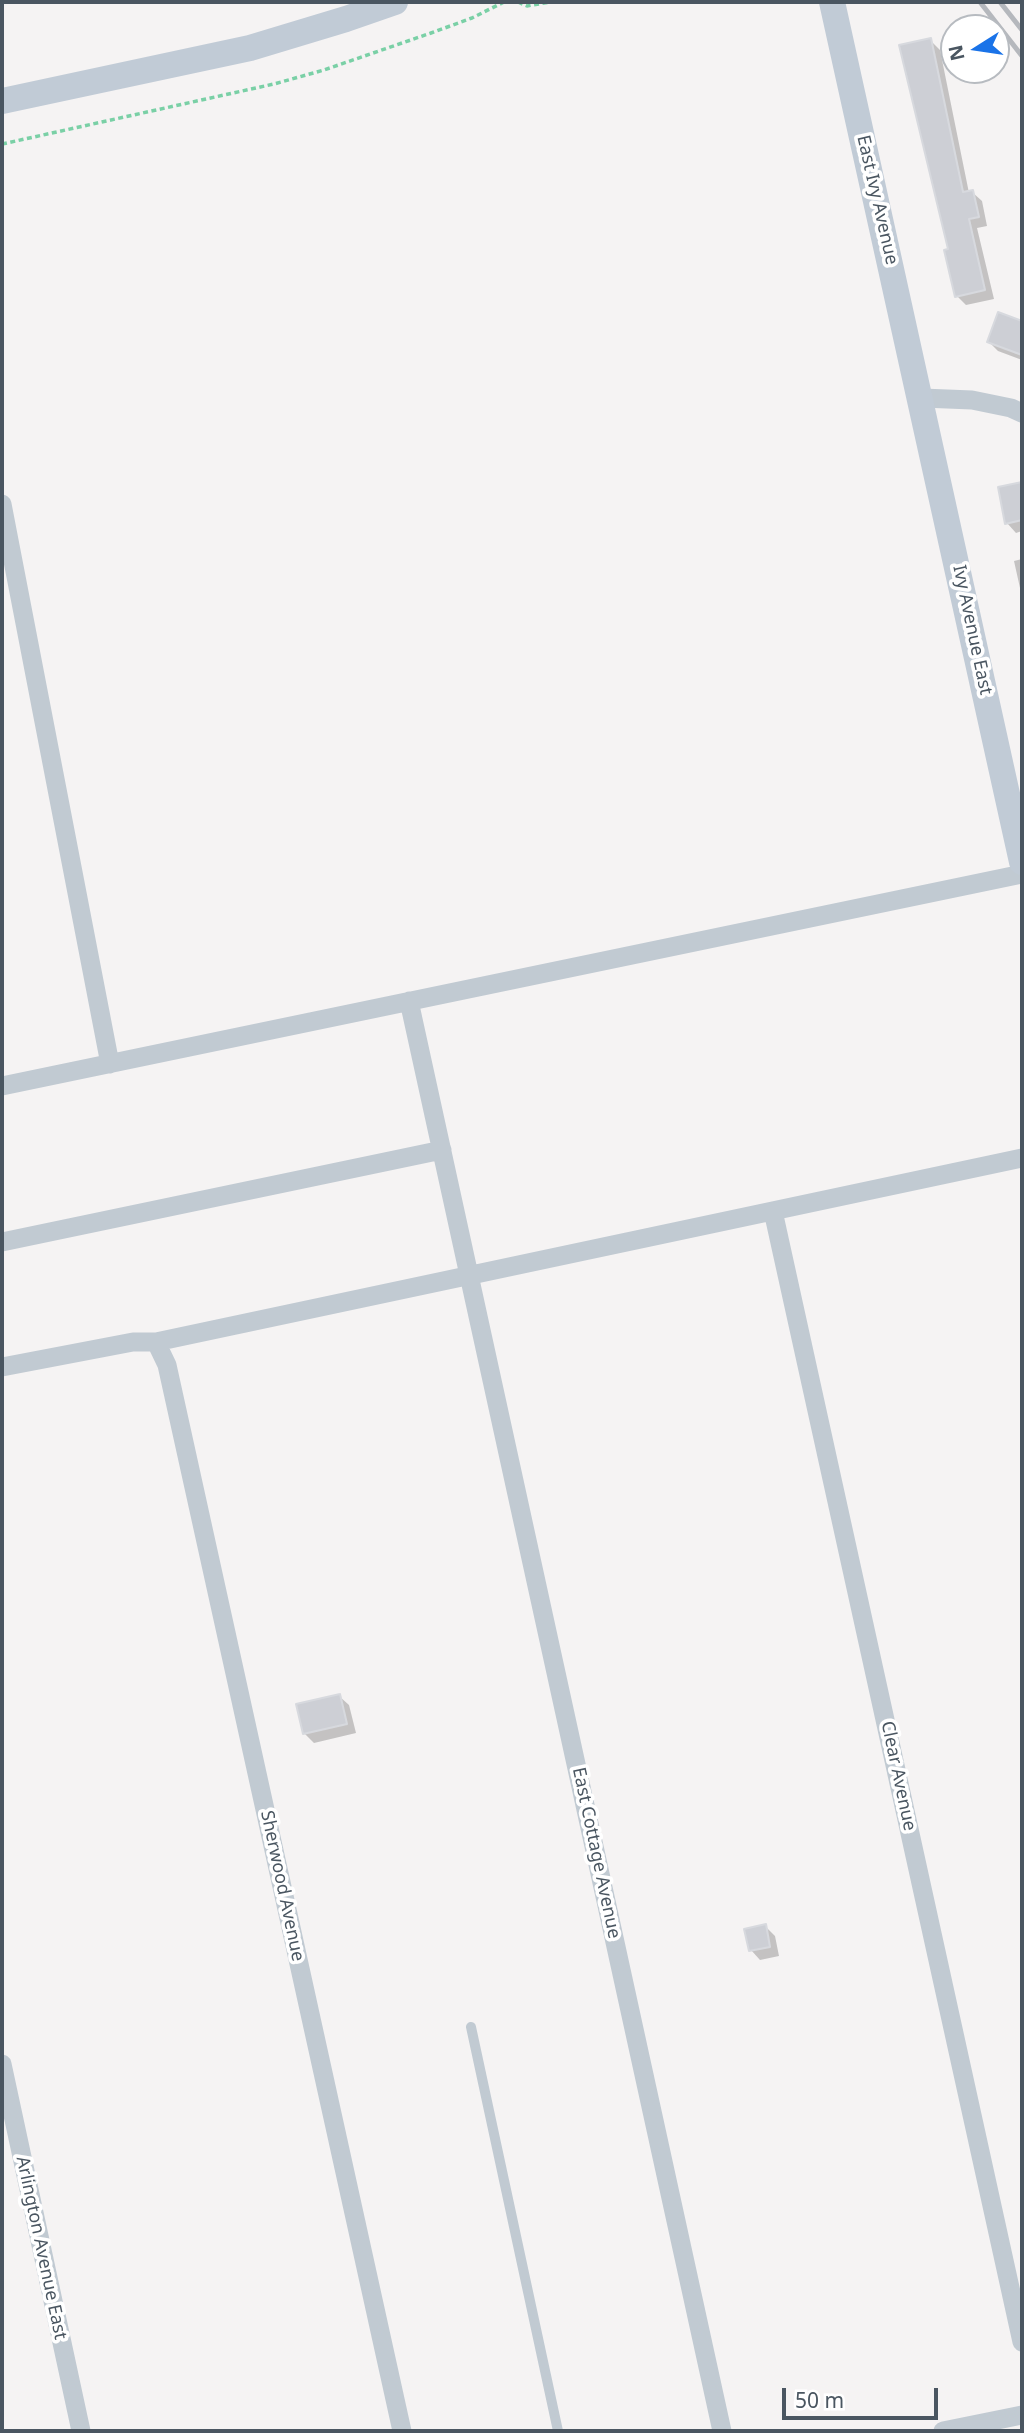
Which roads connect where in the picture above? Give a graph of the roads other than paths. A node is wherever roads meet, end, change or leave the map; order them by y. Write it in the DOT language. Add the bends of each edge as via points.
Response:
graph roads {
  1 [pos="395,2"];
  2 [pos="832,2"];
  3 [pos="2,101"];
  4 [pos="922,398"];
  5 [pos="1022,413"];
  6 [pos="2,504"];
  7 [pos="1022,862"];
  8 [pos="1022,873"];
  9 [pos="409,1001"];
  10 [pos="110,1064"];
  11 [pos="2,1086"];
  12 [pos="442,1150"];
  13 [pos="1022,1158"];
  14 [pos="773,1211"];
  15 [pos="2,1242"];
  16 [pos="470,1276"];
  17 [pos="156,1342"];
  18 [pos="2,1367"];
  19 [pos="471,2027"];
  20 [pos="2,2064"];
  21 [pos="1022,2342"];
  22 [pos="1022,2415"];
  23 [pos="81,2431"];
  24 [pos="402,2431"];
  25 [pos="558,2431"];
  26 [pos="722,2431"];
  27 [pos="943,2431"];
  1 -- 3 [label="street" via="212,57"];
  2 -- 4 [label="street, East Ivy Avenue"];
  4 -- 5 [label="street" via="972,400"];
  4 -- 7 [label="street, Ivy Avenue East"];
  6 -- 10 [label="street"];
  8 -- 9 [label="street"];
  9 -- 10 [label="street"];
  9 -- 12 [label="street, East Cottage Avenue"];
  10 -- 11 [label="street"];
  12 -- 15 [label="street"];
  12 -- 16 [label="street, East Cottage Avenue"];
  13 -- 14 [label="street"];
  14 -- 16 [label="street"];
  14 -- 21 [label="street, Clear Avenue"];
  16 -- 17 [label="street"];
  16 -- 26 [label="street, East Cottage Avenue"];
  17 -- 18 [label="street" via="133,1342"];
  17 -- 24 [label="street, Sherwood Avenue" via="167,1365"];
  19 -- 25 [label="lane"];
  20 -- 23 [label="street, Arlington Avenue East"];
  22 -- 27 [label="street"];
}
